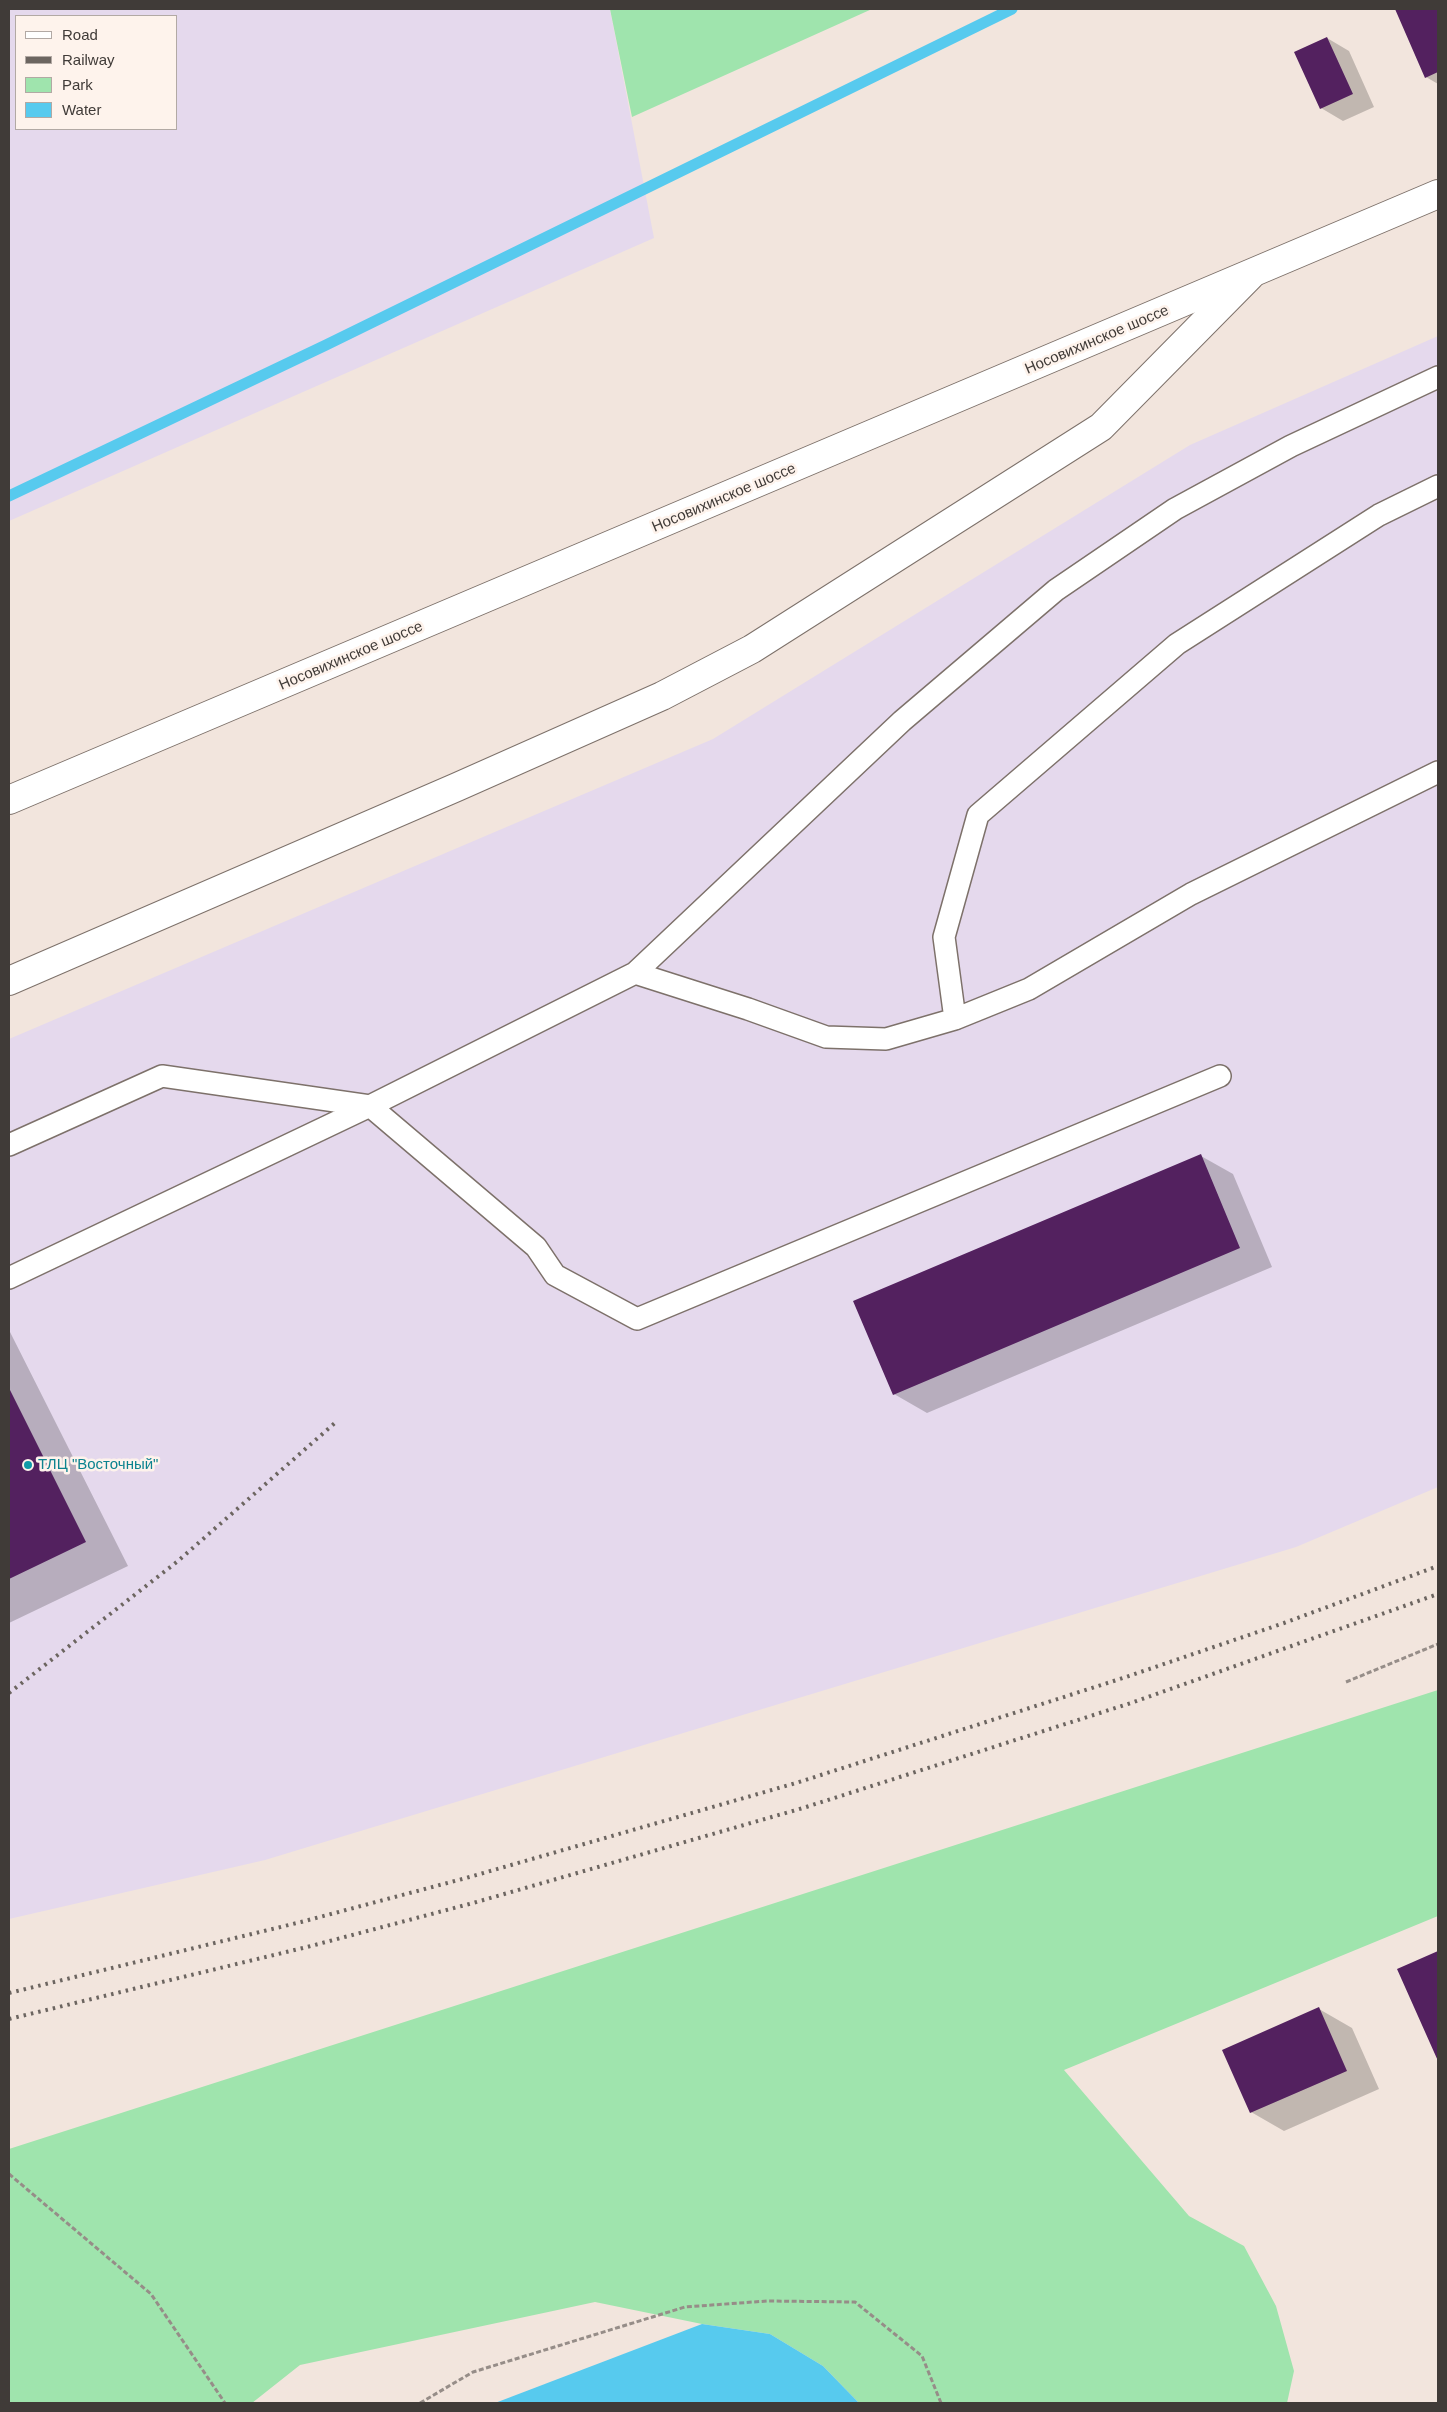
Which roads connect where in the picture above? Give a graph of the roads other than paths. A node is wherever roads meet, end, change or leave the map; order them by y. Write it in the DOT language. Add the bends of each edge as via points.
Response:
graph roads {
  1 [pos="1438,194"];
  2 [pos="1250,276"];
  3 [pos="1438,377"];
  4 [pos="1438,486"];
  5 [pos="1438,772"];
  6 [pos="9,800"];
  7 [pos="635,973"];
  8 [pos="9,981"];
  9 [pos="955,1019"];
  10 [pos="1220,1076"];
  11 [pos="370,1106"];
  12 [pos="9,1145"];
  13 [pos="9,1278"];
  1 -- 2 [label="main road, Носовихинское шоссе"];
  2 -- 6 [label="main road, Носовихинское шоссе"];
  2 -- 8 [label="main road" via="1100,426 752,649 662,696"];
  3 -- 7 [label="lane" via="1291,446 1176,509 1056,590 902,721"];
  4 -- 9 [label="lane" via="1380,515 1177,644 978,815 944,936"];
  5 -- 9 [label="lane" via="1191,894 1030,989"];
  7 -- 9 [label="lane" via="826,1038 886,1039"];
  7 -- 11 [label="lane"];
  10 -- 11 [label="lane" via="637,1319 555,1275 536,1247"];
  11 -- 12 [label="lane" via="162,1076"];
  11 -- 13 [label="lane"];
}
